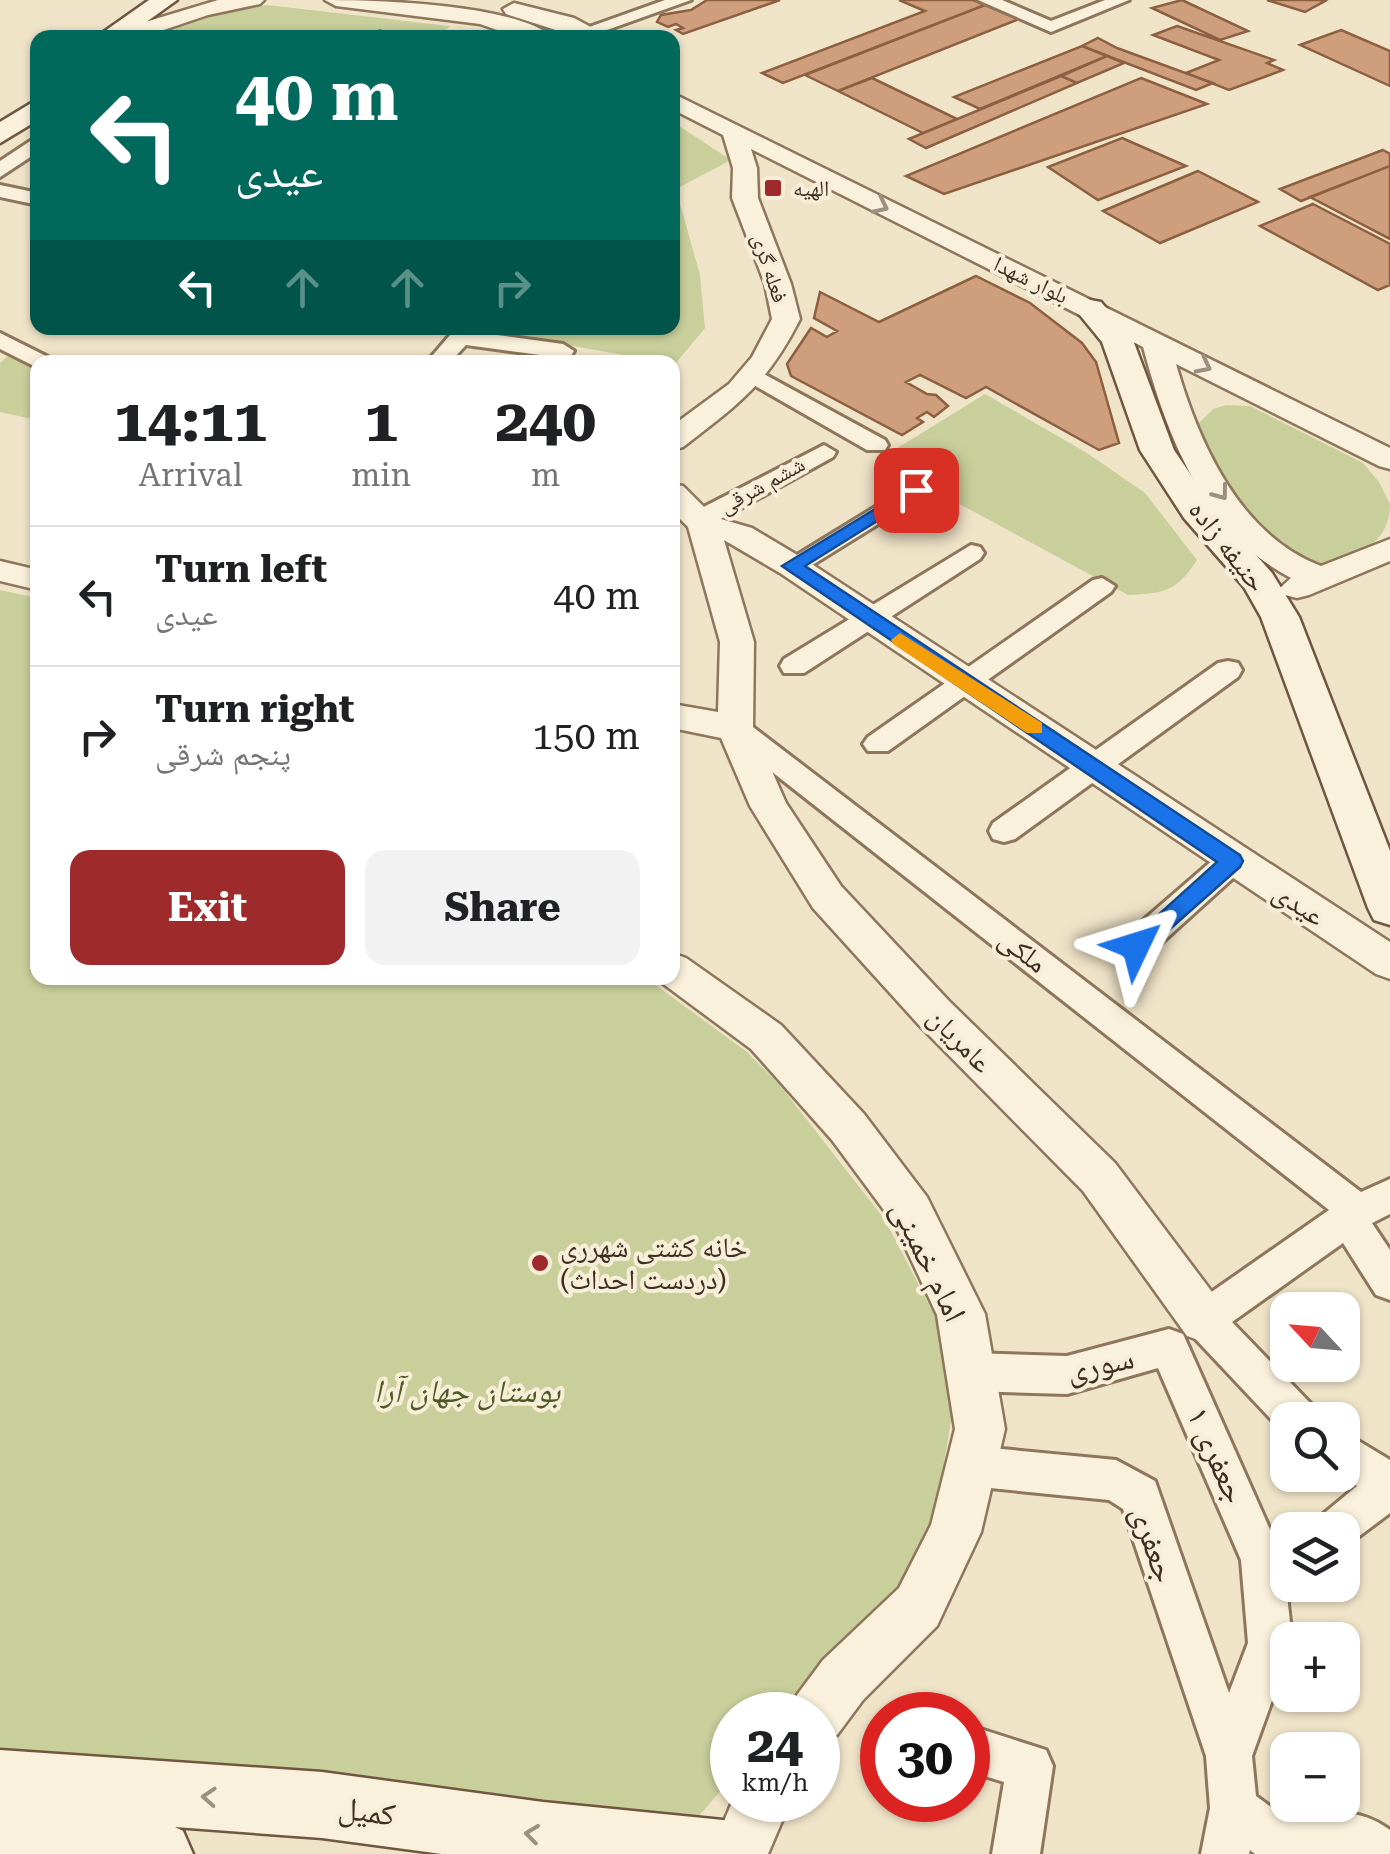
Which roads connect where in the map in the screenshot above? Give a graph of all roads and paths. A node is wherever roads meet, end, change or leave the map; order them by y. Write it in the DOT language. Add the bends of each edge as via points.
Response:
graph roads {
  1 [pos="164,0"];
  2 [pos="182,0"];
  3 [pos="253,0"];
  4 [pos="336,0"];
  5 [pos="460,0"];
  6 [pos="682,0"];
  7 [pos="987,0"];
  8 [pos="1120,0"];
  9 [pos="119,30"];
  10 [pos="141,30"];
  11 [pos="146,30"];
  12 [pos="519,30"];
  13 [pos="581,30"];
  14 [pos="603,30"];
  15 [pos="680,78"];
  16 [pos="30,89"];
  17 [pos="680,104"];
  18 [pos="0,110"];
  19 [pos="30,113"];
  20 [pos="760,119"];
  21 [pos="732,130"];
  22 [pos="0,135"];
  23 [pos="30,148"];
  24 [pos="797,165"];
  25 [pos="745,168"];
  26 [pos="0,171"];
  27 [pos="0,190"];
  28 [pos="30,196"];
  29 [pos="1090,308"];
  30 [pos="461,335"];
  31 [pos="480,335"];
  32 [pos="0,340"];
  33 [pos="1155,341"];
  34 [pos="444,355"];
  35 [pos="560,355"];
  36 [pos="30,356"];
  37 [pos="752,375"];
  38 [pos="1390,430"];
  39 [pos="680,434"];
  40 [pos="876,445"];
  41 [pos="824,452"];
  42 [pos="1390,460"];
  43 [pos="916,490"];
  44 [pos="680,501"];
  45 [pos="702,522"];
  46 [pos="1389,549"];
  47 [pos="972,553"];
  48 [pos="792,566"];
  49 [pos="0,572"];
  50 [pos="30,578"];
  51 [pos="1322,578"];
  52 [pos="1102,586"];
  53 [pos="1270,600"];
  54 [pos="871,620"];
  55 [pos="794,666"];
  56 [pos="1228,670"];
  57 [pos="967,685"];
  58 [pos="680,718"];
  59 [pos="735,728"];
  60 [pos="878,744"];
  61 [pos="1094,766"];
  62 [pos="1004,831"];
  63 [pos="1232,861"];
  64 [pos="1390,908"];
  65 [pos="1136,946"];
  66 [pos="1390,962"];
  67 [pos="680,975"];
  68 [pos="1365,1208"];
  69 [pos="1390,1283"];
  70 [pos="1204,1320"];
  71 [pos="1169,1348"];
  72 [pos="970,1372"];
  73 [pos="1282,1402"];
  74 [pos="1360,1464"];
  75 [pos="970,1466"];
  76 [pos="1390,1486"];
  77 [pos="1359,1512"];
  78 [pos="1270,1570"];
  79 [pos="1275,1602"];
  80 [pos="834,1692"];
  81 [pos="990,1754"];
  82 [pos="1229,1756"];
  83 [pos="0,1782"];
  84 [pos="1234,1808"];
  85 [pos="751,1822"];
  86 [pos="0,1837"];
  87 [pos="160,1854"];
  88 [pos="736,1854"];
  89 [pos="1016,1854"];
  90 [pos="1225,1854"];
  91 [pos="1383,1854"];
  1 -- 9 [label="main road"];
  2 -- 10 [label="main road"];
  3 -- 11 [label="street"];
  4 -- 12 [label="street" via="482,18"];
  5 -- 13 [label="street"];
  6 -- 14 [label="street"];
  7 -- 8 [label="street" via="1051,26"];
  15 -- 20 [label="street, بلوار شهدا"];
  16 -- 18 [label="main road"];
  17 -- 21 [label="street, بلوار شهدا"];
  19 -- 22 [label="main road"];
  20 -- 21 [label="street"];
  20 -- 38 [label="street, بلوار شهدا"];
  21 -- 24 [label="street, بلوار شهدا"];
  21 -- 25 [label="street"];
  23 -- 26 [label="street"];
  24 -- 25 [label="street"];
  24 -- 29 [label="street, بلوار شهدا, one-way"];
  25 -- 37 [label="street, فعله گری" via="745,198 786,320"];
  27 -- 28 [label="street"];
  29 -- 33 [label="street, بلوار شهدا"];
  29 -- 53 [label="main road, حنیفه زاده" via="1117,340 1157,450"];
  30 -- 34 [label="street"];
  31 -- 35 [label="street"];
  32 -- 36 [label="street"];
  33 -- 42 [label="street, بلوار شهدا, one-way"];
  33 -- 51 [label="street, one-way" via="1189,443 1212,481 1281,562"];
  37 -- 39 [label="street, فعله گری"];
  37 -- 40 [label="street"];
  41 -- 45 [label="street, ششم شرقی"];
  43 -- 48 [label="street"];
  44 -- 45 [label="street"];
  45 -- 48 [label="street, عیدی" via="741,535"];
  45 -- 59 [label="street, عامریان" via="736,642"];
  46 -- 51 [label="street"];
  47 -- 54 [label="street"];
  48 -- 54 [label="street, عیدی"];
  49 -- 50 [label="street"];
  51 -- 53 [label="street"];
  52 -- 57 [label="street"];
  53 -- 64 [label="main road, حنیفه زاده"];
  54 -- 55 [label="street"];
  54 -- 57 [label="street, عیدی"];
  56 -- 61 [label="street"];
  57 -- 60 [label="street"];
  57 -- 61 [label="street, عیدی"];
  58 -- 59 [label="street"];
  59 -- 68 [label="street, ملکی"];
  59 -- 70 [label="street, عامریان" via="769,806 827,897 1098,1177"];
  61 -- 62 [label="street"];
  61 -- 63 [label="street, عیدی"];
  63 -- 65 [label="street"];
  63 -- 66 [label="street, عیدی"];
  67 -- 72 [label="street, امام خمینی" via="766,1037 848,1127 911,1211 961,1314"];
  68 -- 69 [label="street, ملکی"];
  68 -- 70 [label="street"];
  70 -- 73 [label="street"];
  71 -- 72 [label="street, سوری" via="1067,1375"];
  71 -- 78 [label="street, جعفری ۱"];
  72 -- 75 [label="street, امام خمینی" via="980,1429"];
  74 -- 76 [label="street"];
  75 -- 80 [label="street, امام خمینی" via="954,1532 918,1606"];
  75 -- 82 [label="street, جعفری" via="1116,1480 1140,1496"];
  76 -- 77 [label="street"];
  79 -- 82 [label="street, جعفری ۱" via="1270,1643"];
  81 -- 89 [label="street" via="1030,1766"];
  82 -- 84 [label="street, جعفری ۱"];
  88 -- 83 [label="main road, کمیل, one-way" via="322,1805"];
  84 -- 90 [label="street, جعفری ۱"];
  84 -- 91 [label="street" via="1283,1846 1356,1834"];
  85 -- 88 [label="street"];
  86 -- 87 [label="main road"];
}
